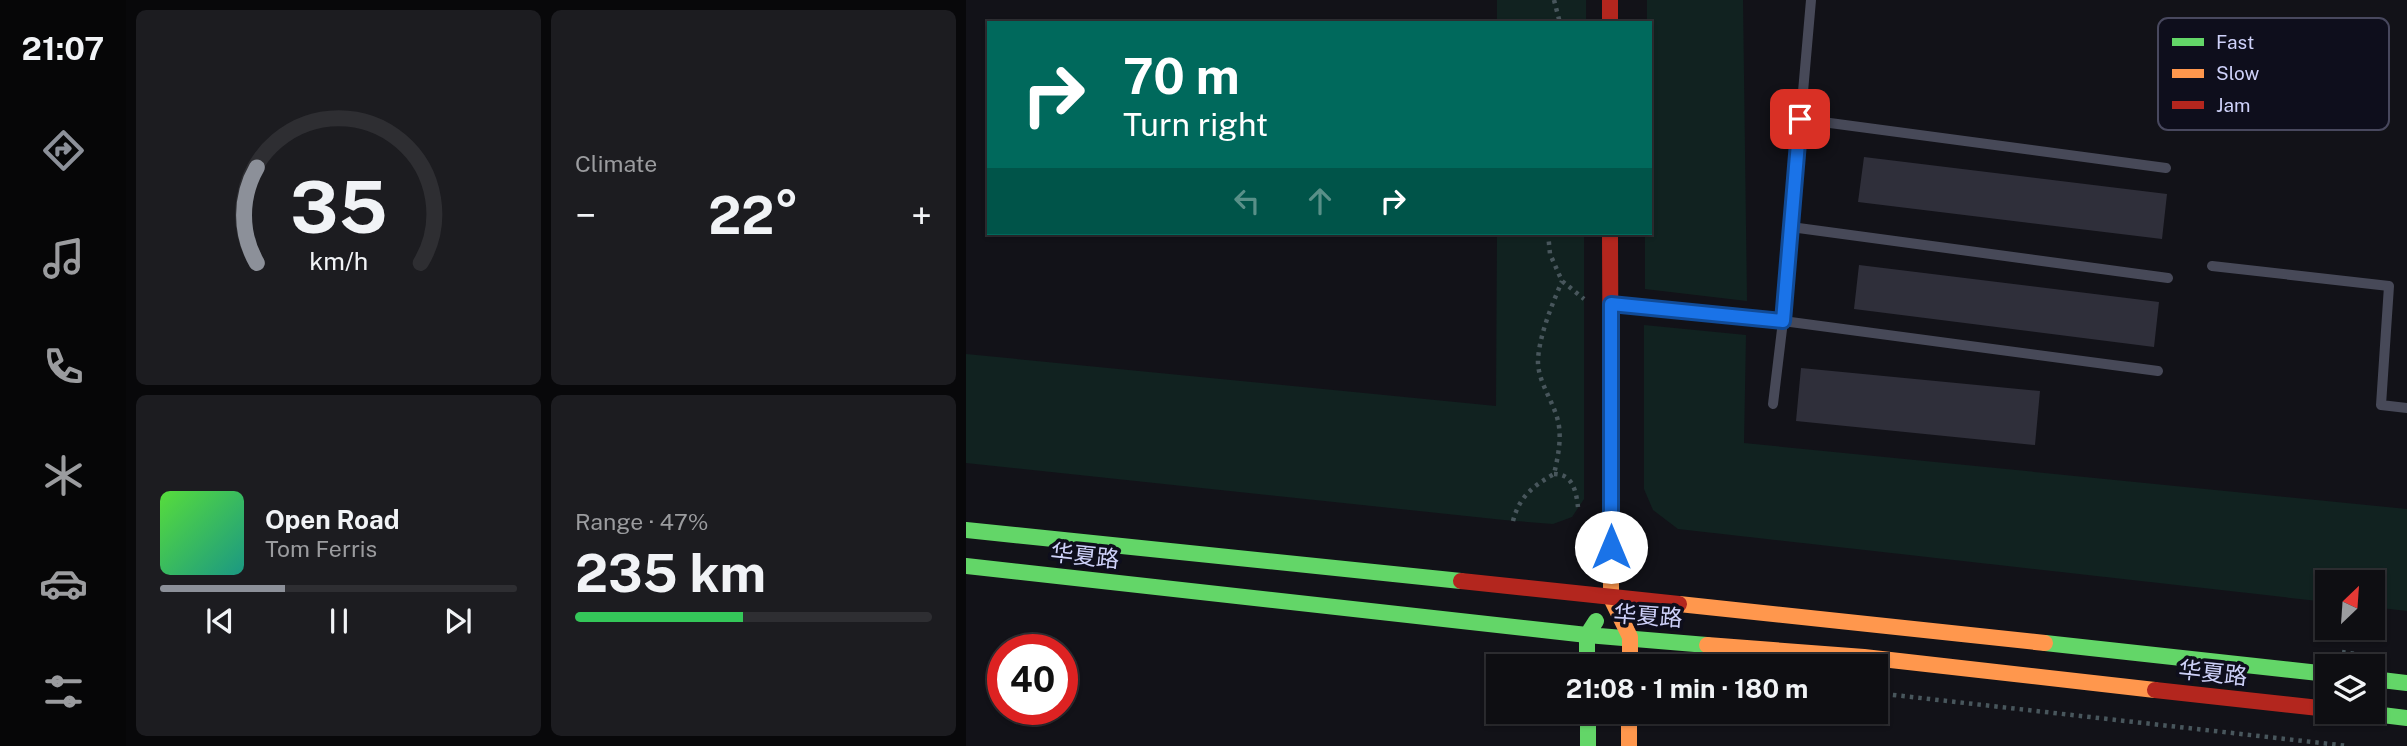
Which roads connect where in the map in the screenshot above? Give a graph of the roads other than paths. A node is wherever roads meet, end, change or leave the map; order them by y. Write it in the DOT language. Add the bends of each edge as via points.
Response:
graph roads {
  1 [pos="1610,0"];
  2 [pos="1811,0"];
  3 [pos="1610,21"];
  4 [pos="1800,119"];
  5 [pos="2166,168"];
  6 [pos="1791,227"];
  7 [pos="1610,235"];
  8 [pos="2212,265"];
  9 [pos="2168,278"];
  10 [pos="1611,304"];
  11 [pos="1783,321"];
  12 [pos="2158,371"];
  13 [pos="1773,404"];
  14 [pos="2407,408"];
  15 [pos="966,530"];
  16 [pos="966,565"];
  17 [pos="1611,598"];
  18 [pos="1587,635"];
  19 [pos="1630,637"];
  20 [pos="1587,654"];
  21 [pos="1630,654"];
  22 [pos="2315,673"];
  23 [pos="2385,680"];
  24 [pos="2407,683"];
  25 [pos="2315,708"];
  26 [pos="2385,715"];
  27 [pos="2407,718"];
  28 [pos="1588,724"];
  29 [pos="1629,724"];
  30 [pos="1588,746"];
  31 [pos="1629,746"];
  1 -- 3 [label="street"];
  2 -- 4 [label="lane"];
  4 -- 5 [label="lane"];
  4 -- 6 [label="lane"];
  6 -- 9 [label="lane"];
  6 -- 11 [label="lane"];
  7 -- 10 [label="street"];
  8 -- 14 [label="lane" via="2389,286 2381,405"];
  10 -- 11 [label="lane"];
  10 -- 17 [label="street"];
  11 -- 12 [label="lane"];
  11 -- 13 [label="lane"];
  15 -- 17 [label="street, 华夏路"];
  16 -- 18 [label="street, 华夏路"];
  17 -- 18 [label="street"];
  17 -- 19 [label="street"];
  17 -- 22 [label="street, 华夏路"];
  18 -- 19 [label="street, 华夏路"];
  18 -- 20 [label="street"];
  19 -- 21 [label="street"];
  19 -- 25 [label="street, 华夏路"];
  23 -- 24 [label="street"];
  26 -- 27 [label="street"];
  28 -- 30 [label="street"];
  29 -- 31 [label="street"];
}
